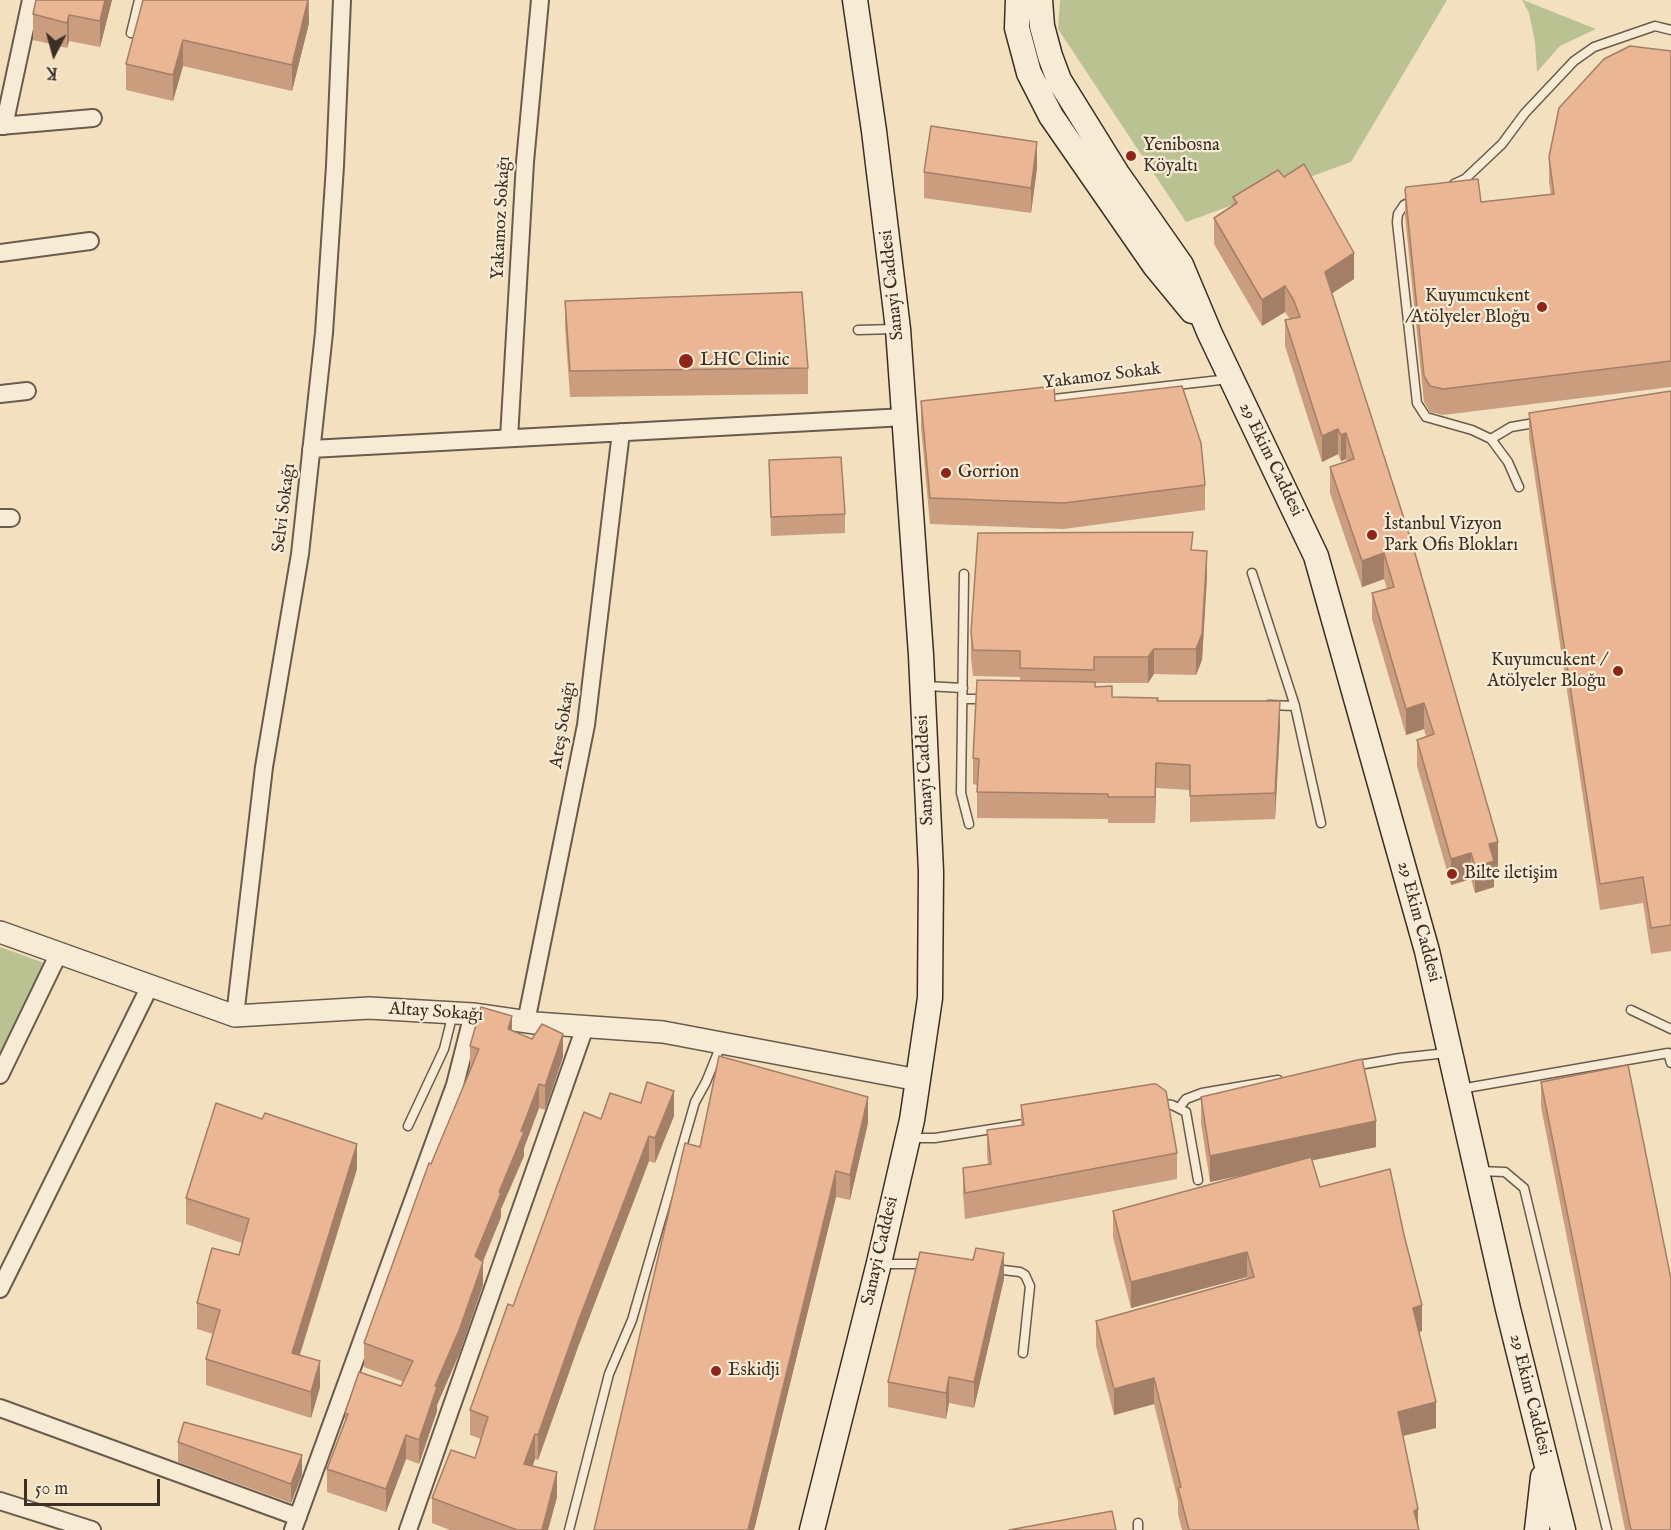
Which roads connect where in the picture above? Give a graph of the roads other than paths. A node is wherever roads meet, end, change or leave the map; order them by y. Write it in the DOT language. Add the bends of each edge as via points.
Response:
graph roads {
  1 [pos="31,0"];
  2 [pos="140,0"];
  3 [pos="342,0"];
  4 [pos="540,0"];
  5 [pos="855,0"];
  6 [pos="1006,0"];
  7 [pos="1018,0"];
  8 [pos="1041,0"];
  9 [pos="1017,28"];
  10 [pos="1671,30"];
  11 [pos="130,33"];
  12 [pos="93,118"];
  13 [pos="2,126"];
  14 [pos="1444,187"];
  15 [pos="1424,195"];
  16 [pos="90,241"];
  17 [pos="0,253"];
  18 [pos="898,329"];
  19 [pos="858,330"];
  20 [pos="1210,334"];
  21 [pos="1232,379"];
  22 [pos="27,391"];
  23 [pos="0,394"];
  24 [pos="1033,402"];
  25 [pos="910,416"];
  26 [pos="1545,422"];
  27 [pos="621,432"];
  28 [pos="509,438"];
  29 [pos="1491,439"];
  30 [pos="312,448"];
  31 [pos="1519,486"];
  32 [pos="1252,573"];
  33 [pos="964,574"];
  34 [pos="922,686"];
  35 [pos="963,688"];
  36 [pos="962,699"];
  37 [pos="998,699"];
  38 [pos="1260,705"];
  39 [pos="1295,706"];
  40 [pos="1321,823"];
  41 [pos="969,824"];
  42 [pos="0,932"];
  43 [pos="59,953"];
  44 [pos="150,986"];
  45 [pos="1631,1010"];
  46 [pos="463,1013"];
  47 [pos="235,1016"];
  48 [pos="526,1022"];
  49 [pos="585,1027"];
  50 [pos="1671,1029"];
  51 [pos="722,1042"];
  52 [pos="1450,1053"];
  53 [pos="1671,1063"];
  54 [pos="1342,1068"];
  55 [pos="0,1075"];
  56 [pos="1284,1078"];
  57 [pos="918,1080"];
  58 [pos="1459,1089"];
  59 [pos="1152,1103"];
  60 [pos="1179,1108"];
  61 [pos="1038,1121"];
  62 [pos="408,1126"];
  63 [pos="908,1137"];
  64 [pos="1478,1170"];
  65 [pos="1198,1180"];
  66 [pos="879,1263"];
  67 [pos="937,1264"];
  68 [pos="988,1268"];
  69 [pos="0,1289"];
  70 [pos="1023,1353"];
  71 [pos="0,1408"];
  72 [pos="1545,1456"];
  73 [pos="0,1501"];
  74 [pos="296,1524"];
  75 [pos="92,1530"];
  76 [pos="408,1530"];
  77 [pos="569,1530"];
  78 [pos="812,1530"];
  79 [pos="1537,1530"];
  80 [pos="1563,1530"];
  81 [pos="1607,1530"];
  1 -- 13 [label="street"];
  2 -- 11 [label="lane"];
  3 -- 30 [label="street, Selvi Sokağı" via="326,310"];
  4 -- 28 [label="street, Yakamoz Sokağı" via="525,162"];
  5 -- 18 [label="main road, Sanayi Caddesi"];
  6 -- 9 [label="main road"];
  7 -- 9 [label="main road, 29 Ekim Caddesi"];
  8 -- 20 [label="main road, 29 Ekim Caddesi" via="1042,26 1059,80 1118,176 1181,266"];
  9 -- 20 [label="main road, 29 Ekim Caddesi" via="1029,74 1051,116 1155,266"];
  10 -- 14 [label="lane" via="1655,27 1594,47 1574,61 1502,144 1465,179"];
  12 -- 13 [label="street"];
  15 -- 29 [label="lane" via="1404,205 1397,222 1417,404 1426,417"];
  16 -- 17 [label="street"];
  18 -- 19 [label="lane"];
  18 -- 25 [label="main road, Sanayi Caddesi"];
  20 -- 21 [label="main road, 29 Ekim Caddesi"];
  21 -- 24 [label="lane, Yakamoz Sokak"];
  21 -- 52 [label="main road, 29 Ekim Caddesi" via="1316,556 1418,917"];
  22 -- 23 [label="street"];
  25 -- 27 [label="street"];
  25 -- 34 [label="main road, Sanayi Caddesi"];
  26 -- 29 [label="lane" via="1511,427"];
  27 -- 28 [label="street"];
  27 -- 48 [label="street, Ateş Sokağı" via="586,725"];
  28 -- 30 [label="street"];
  29 -- 31 [label="lane"];
  30 -- 47 [label="street, Selvi Sokağı" via="300,554 264,767"];
  32 -- 39 [label="lane"];
  33 -- 35 [label="lane"];
  34 -- 35 [label="lane"];
  34 -- 57 [label="main road, Sanayi Caddesi" via="931,872 930,998"];
  35 -- 36 [label="lane"];
  36 -- 37 [label="lane"];
  36 -- 41 [label="lane" via="961,793"];
  38 -- 39 [label="lane"];
  39 -- 40 [label="lane"];
  42 -- 43 [label="street, Altay Sokağı"];
  43 -- 44 [label="street, Altay Sokağı"];
  43 -- 55 [label="street"];
  44 -- 47 [label="street, Altay Sokağı"];
  44 -- 69 [label="street"];
  45 -- 50 [label="lane"];
  46 -- 47 [label="street, Altay Sokağı" via="369,1008"];
  46 -- 48 [label="street, Altay Sokağı"];
  46 -- 62 [label="lane"];
  46 -- 74 [label="street" via="451,1095"];
  48 -- 49 [label="street, Altay Sokağı"];
  49 -- 51 [label="street, Altay Sokağı" via="663,1032"];
  49 -- 76 [label="street"];
  51 -- 57 [label="street, Altay Sokağı"];
  51 -- 77 [label="lane" via="695,1102 632,1320 609,1374"];
  52 -- 54 [label="lane"];
  52 -- 58 [label="main road, 29 Ekim Caddesi"];
  53 -- 58 [label="lane" via="1668,1053"];
  56 -- 60 [label="lane" via="1202,1093 1186,1099"];
  57 -- 63 [label="main road, Sanayi Caddesi"];
  58 -- 64 [label="main road, 29 Ekim Caddesi"];
  59 -- 60 [label="lane"];
  60 -- 65 [label="lane" via="1186,1112"];
  61 -- 63 [label="lane" via="935,1138"];
  63 -- 66 [label="main road, Sanayi Caddesi"];
  64 -- 72 [label="main road, 29 Ekim Caddesi"];
  64 -- 81 [label="lane" via="1505,1172 1524,1188"];
  66 -- 67 [label="lane"];
  66 -- 78 [label="main road, Sanayi Caddesi"];
  68 -- 70 [label="lane" via="1020,1272 1028,1281"];
  71 -- 74 [label="street"];
  72 -- 79 [label="main road"];
  72 -- 80 [label="main road, 29 Ekim Caddesi"];
  73 -- 75 [label="street"];
}
